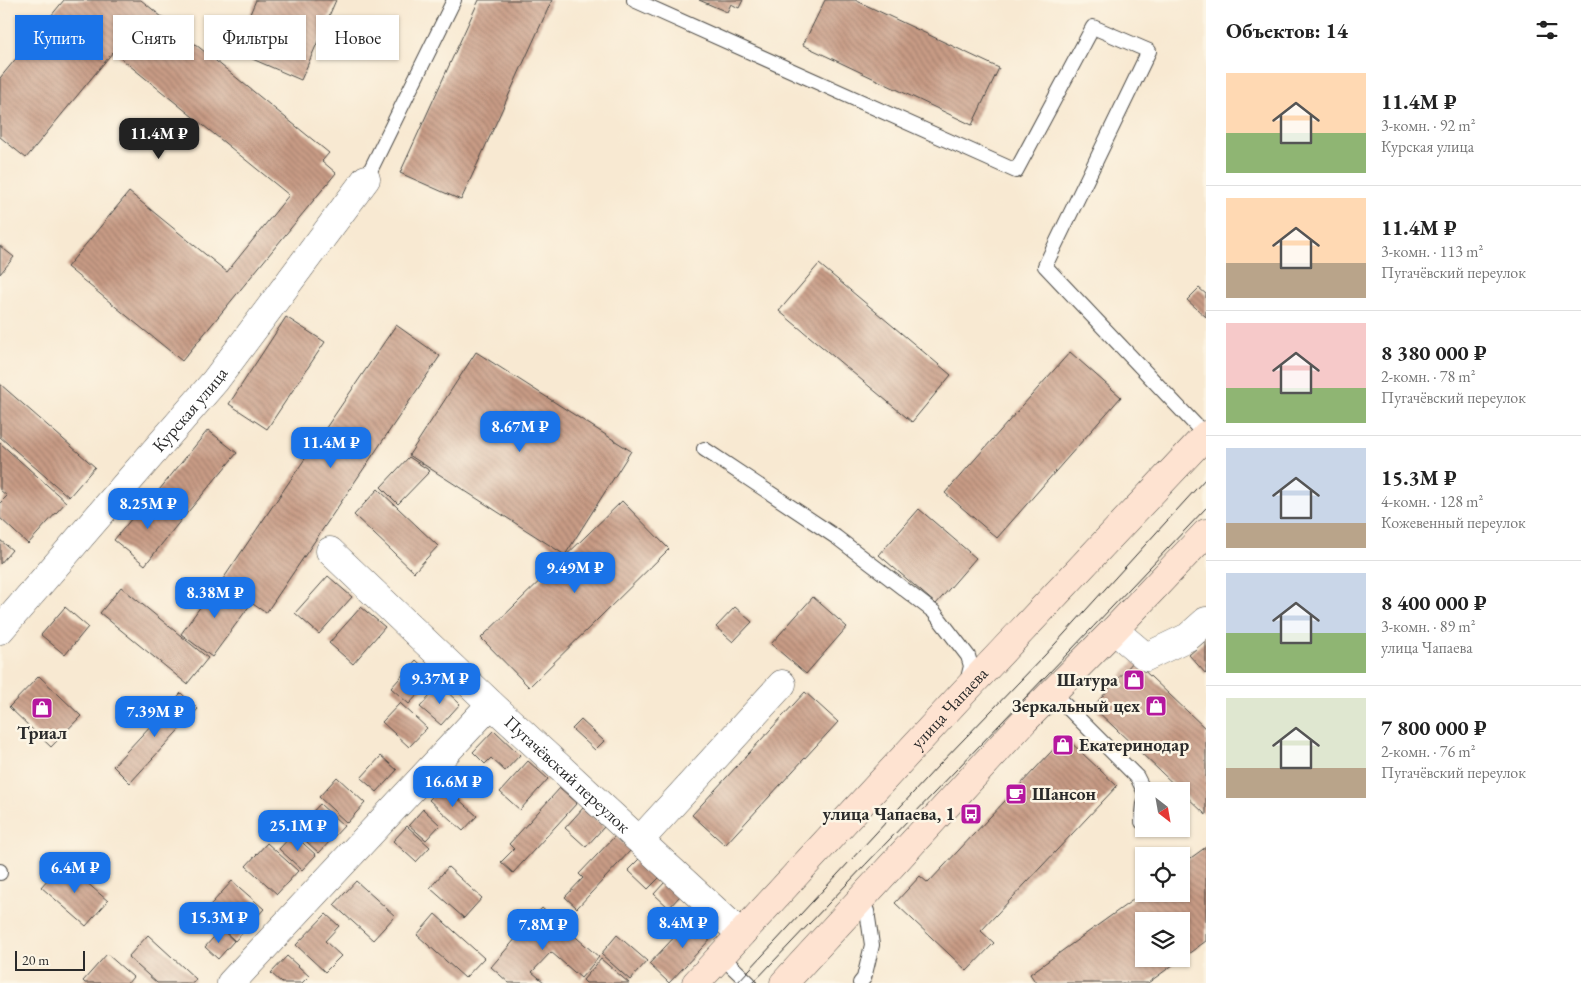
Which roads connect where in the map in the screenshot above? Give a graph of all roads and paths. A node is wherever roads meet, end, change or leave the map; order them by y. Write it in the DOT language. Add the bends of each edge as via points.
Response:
graph roads {
  1 [pos="454,0"];
  2 [pos="634,0"];
  3 [pos="366,179"];
  4 [pos="1206,436"];
  5 [pos="704,449"];
  6 [pos="1206,533"];
  7 [pos="330,551"];
  8 [pos="1206,622"];
  9 [pos="0,630"];
  10 [pos="1114,630"];
  11 [pos="782,684"];
  12 [pos="964,692"];
  13 [pos="1052,692"];
  14 [pos="491,704"];
  15 [pos="1139,782"];
  16 [pos="640,840"];
  17 [pos="856,902"];
  18 [pos="741,934"];
  19 [pos="721,956"];
  20 [pos="231,983"];
  21 [pos="696,983"];
  22 [pos="749,983"];
  23 [pos="784,983"];
  24 [pos="860,983"];
  1 -- 3 [label="lane"];
  2 -- 4 [label="lane" via="1016,171 1093,27 1149,51 1045,266"];
  3 -- 9 [label="street, Курская улица" via="215,381"];
  4 -- 12 [label="main road, улица Чапаева"];
  5 -- 12 [label="lane" via="836,537 934,612 968,656 971,666"];
  6 -- 10 [label="main road"];
  7 -- 14 [label="street, Пугачёвский переулок"];
  8 -- 10 [label="street" via="1188,637 1146,657"];
  10 -- 13 [label="main road"];
  11 -- 16 [label="street"];
  12 -- 18 [label="main road, улица Чапаева"];
  13 -- 15 [label="lane"];
  13 -- 17 [label="main road"];
  14 -- 16 [label="street, Пугачёвский переулок"];
  14 -- 20 [label="street"];
  16 -- 18 [label="street, Пугачёвский переулок"];
  17 -- 23 [label="main road"];
  17 -- 24 [label="lane" via="867,911 872,945"];
  18 -- 19 [label="main road, улица Чапаева"];
  19 -- 21 [label="main road, улица Чапаева"];
  19 -- 22 [label="lane"];
}
